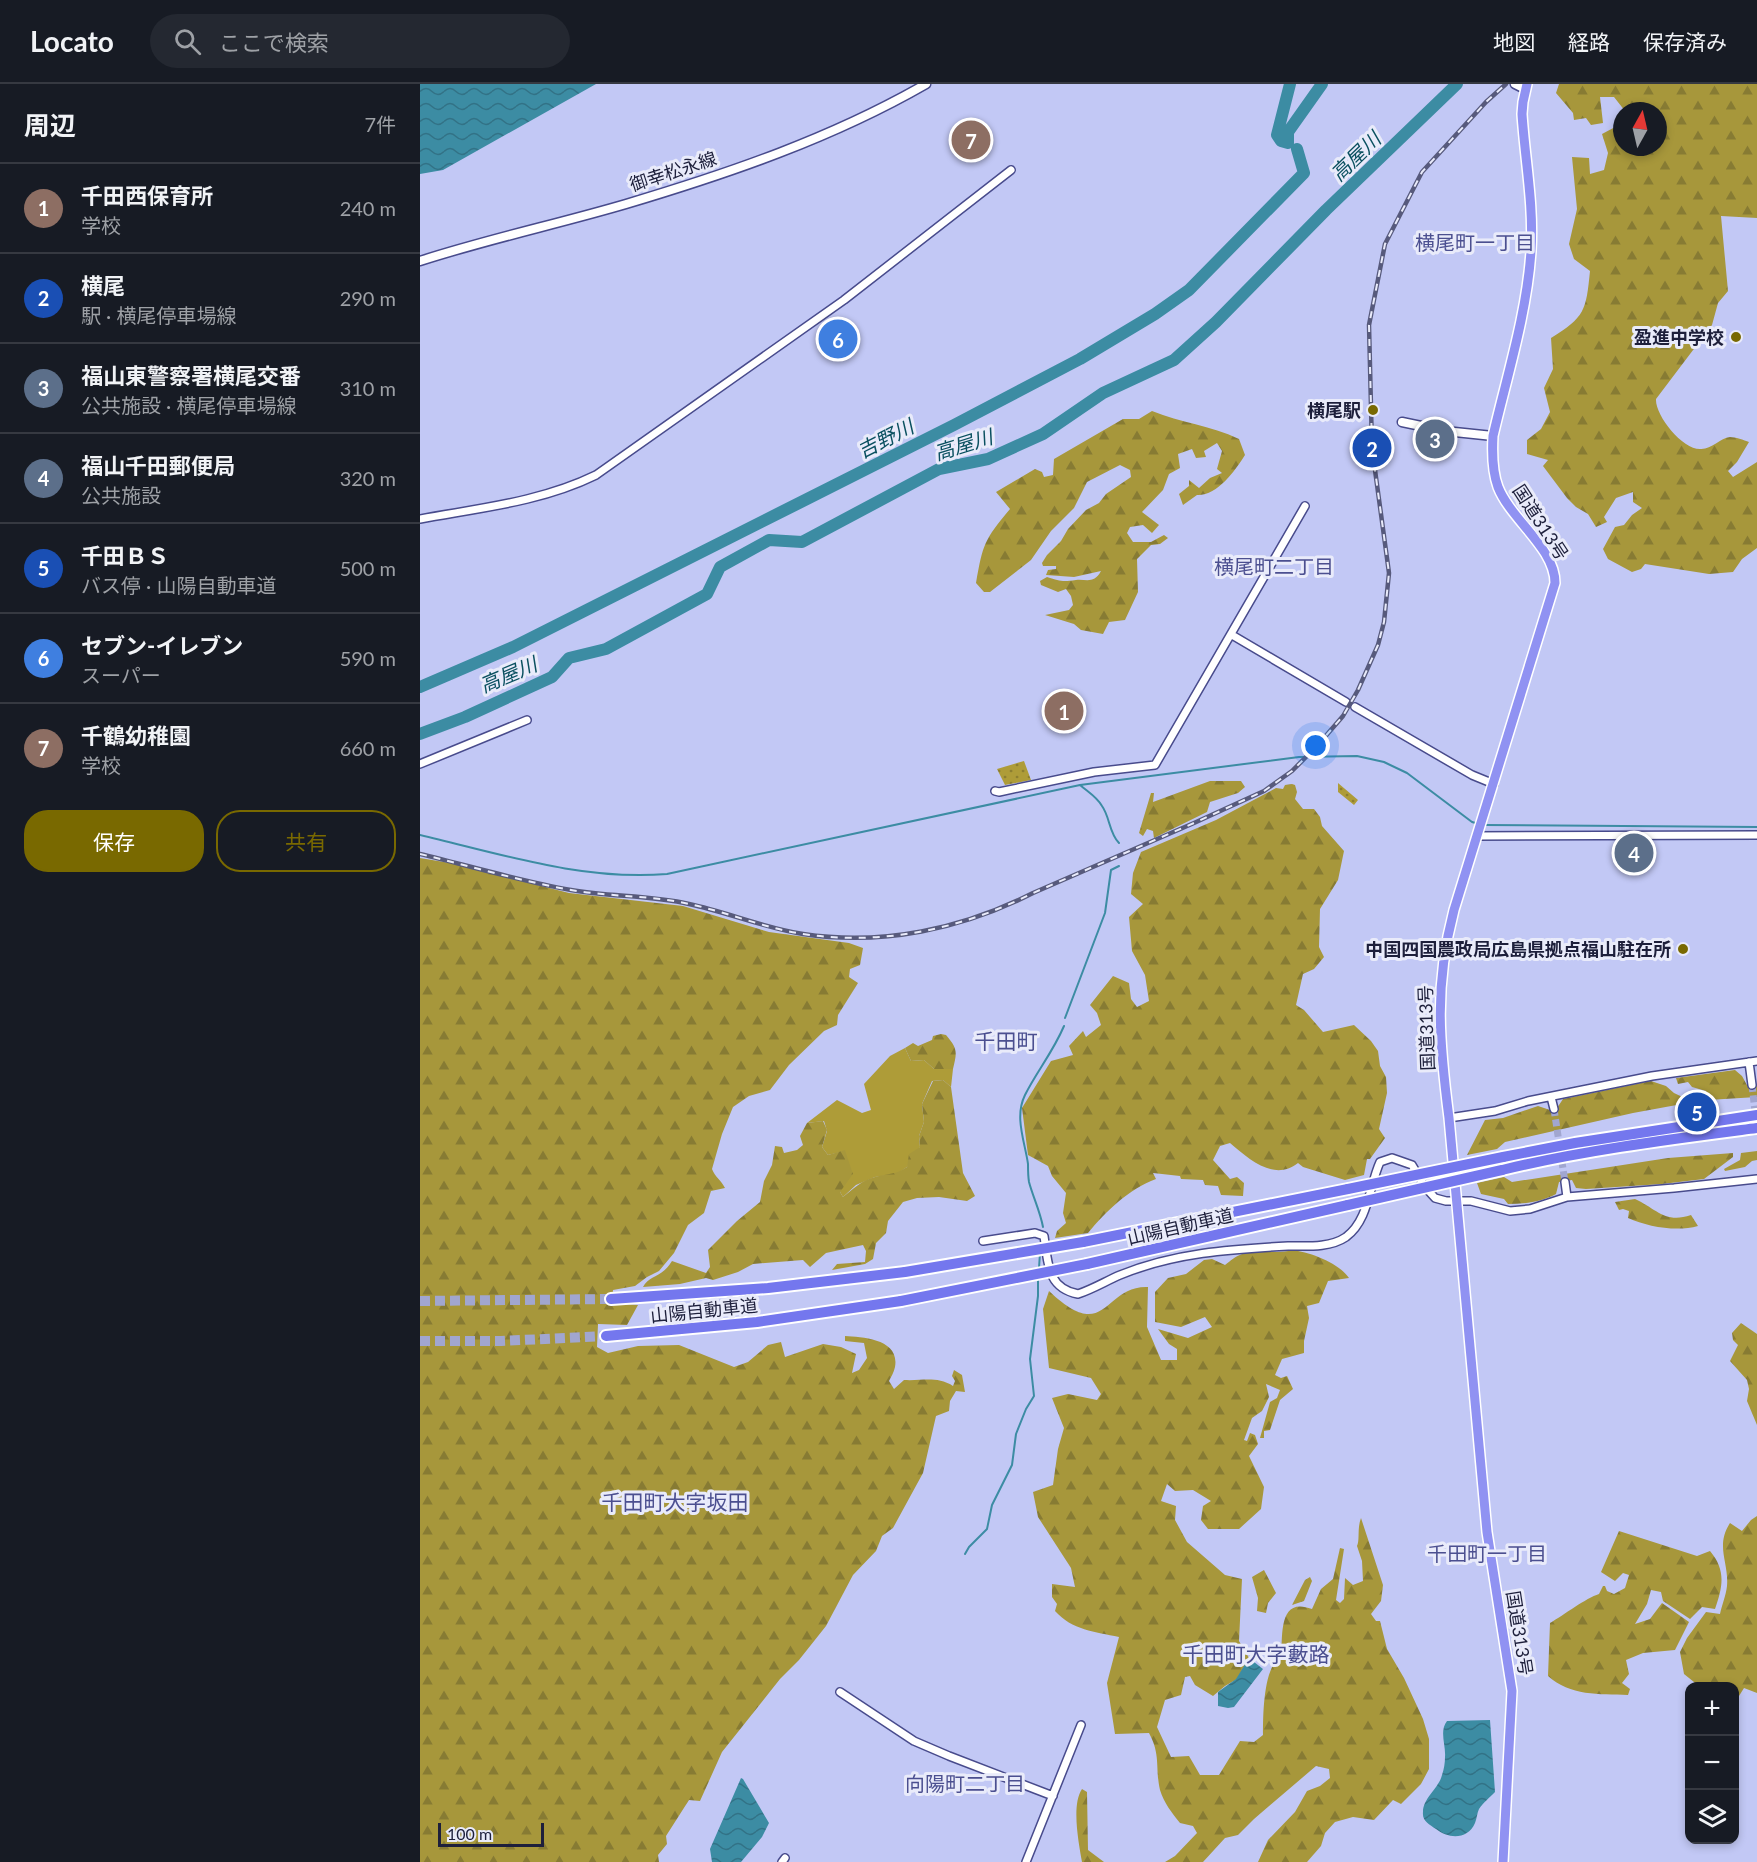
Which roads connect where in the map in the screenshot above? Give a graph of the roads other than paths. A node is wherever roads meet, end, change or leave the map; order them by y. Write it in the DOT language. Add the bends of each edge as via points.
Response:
graph roads {
  1 [pos="926,84"];
  2 [pos="1515,84"];
  3 [pos="1526,87"];
  4 [pos="1011,170"];
  5 [pos="420,261"];
  6 [pos="1402,422"];
  7 [pos="1494,436"];
  8 [pos="1305,506"];
  9 [pos="420,519"];
  10 [pos="1233,635"];
  11 [pos="1346,702"];
  12 [pos="1355,707"];
  13 [pos="527,720"];
  14 [pos="420,764"];
  15 [pos="1494,784"];
  16 [pos="995,791"];
  17 [pos="1479,833"];
  18 [pos="1757,835"];
  19 [pos="1753,1061"];
  20 [pos="1752,1085"];
  21 [pos="1551,1096"];
  22 [pos="1554,1109"];
  23 [pos="1757,1115"];
  24 [pos="1449,1118"];
  25 [pos="1757,1128"];
  26 [pos="1757,1179"];
  27 [pos="1565,1182"];
  28 [pos="1567,1197"];
  29 [pos="1457,1201"];
  30 [pos="983,1241"];
  31 [pos="611,1299"];
  32 [pos="606,1336"];
  33 [pos="840,1692"];
  34 [pos="1081,1725"];
  35 [pos="1053,1796"];
  36 [pos="1026,1862"];
  37 [pos="1503,1862"];
  1 -- 5 [label="main road, 御幸松永線" via="848,124 743,166 625,204"];
  2 -- 3 [label="main road"];
  3 -- 7 [label="highway, 国道313号" via="1523,122 1531,250 1520,321"];
  4 -- 9 [label="street" via="844,300 596,475 541,496"];
  6 -- 7 [label="main road"];
  7 -- 15 [label="highway, 国道313号" via="1493,470 1498,486 1555,574"];
  8 -- 10 [label="street"];
  10 -- 11 [label="street"];
  10 -- 16 [label="street" via="1155,765"];
  12 -- 15 [label="street" via="1472,776"];
  13 -- 14 [label="street"];
  15 -- 17 [label="highway, 国道313号"];
  17 -- 18 [label="street"];
  17 -- 24 [label="highway, 国道313号" via="1449,930 1441,976 1441,1055"];
  19 -- 20 [label="street"];
  19 -- 21 [label="street"];
  21 -- 22 [label="street"];
  21 -- 24 [label="street"];
  23 -- 31 [label="highway, 山陽自動車道, bridge" via="1585,1141 1083,1242 905,1272 768,1288"];
  24 -- 29 [label="highway, 国道313号"];
  25 -- 32 [label="highway, 山陽自動車道, bridge" via="1502,1170 1087,1264 901,1301 757,1322"];
  26 -- 28 [label="street"];
  27 -- 28 [label="street"];
  28 -- 29 [label="street" via="1510,1211"];
  29 -- 30 [label="street" via="1435,1198 1412,1165 1392,1158 1380,1162 1367,1207 1345,1237 1315,1246 1176,1257 1120,1274 1078,1294 1062,1289 1054,1280 1044,1236 1035,1233"];
  29 -- 37 [label="highway, 国道313号" via="1487,1532 1512,1691"];
  33 -- 35 [label="street" via="914,1741"];
  34 -- 35 [label="street"];
  35 -- 36 [label="street"];
}
